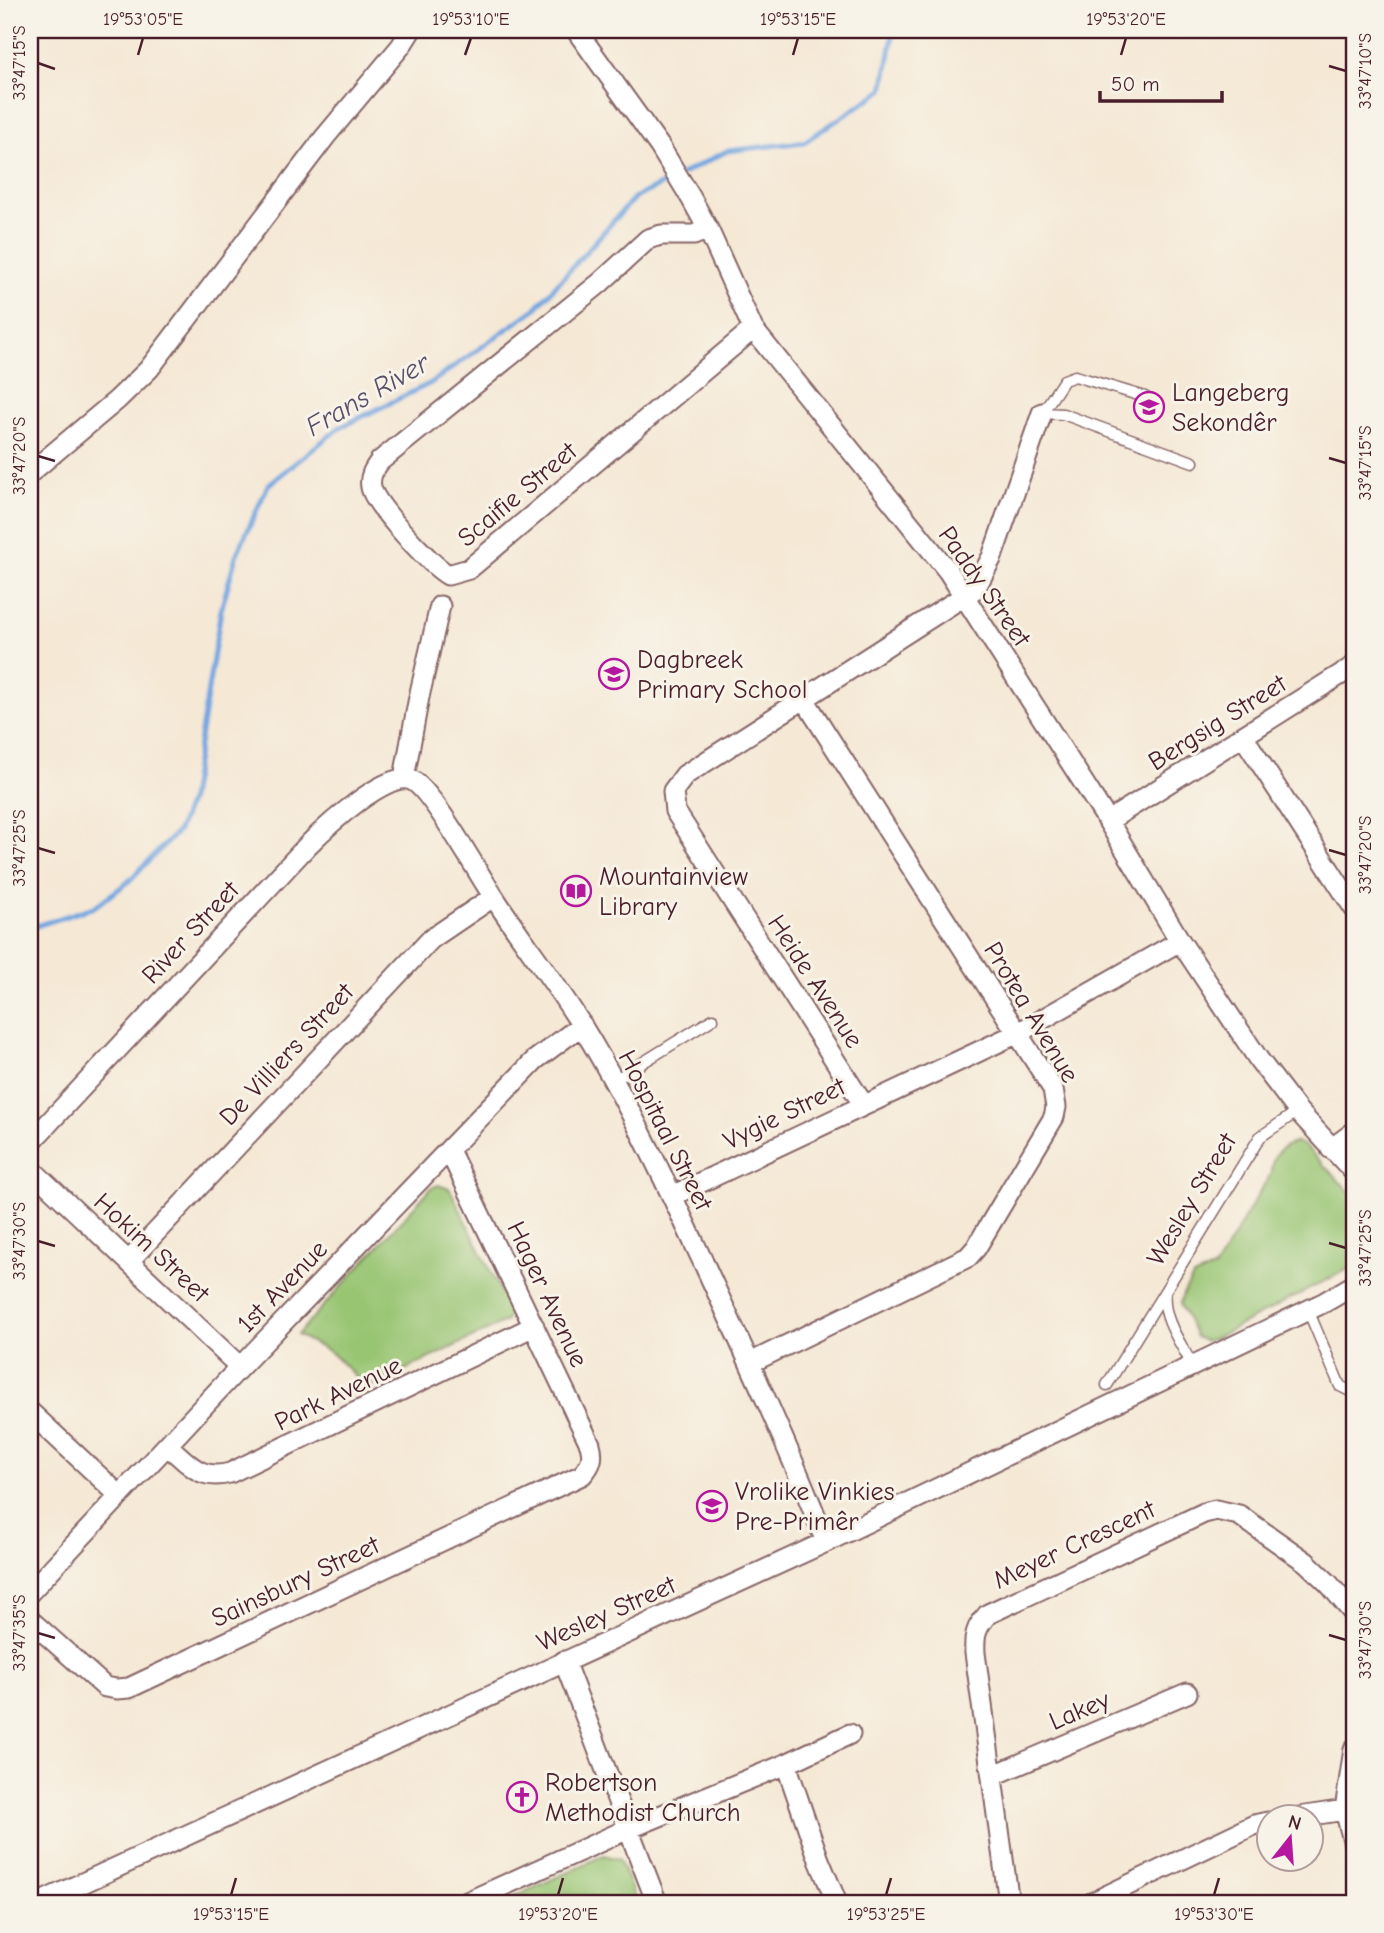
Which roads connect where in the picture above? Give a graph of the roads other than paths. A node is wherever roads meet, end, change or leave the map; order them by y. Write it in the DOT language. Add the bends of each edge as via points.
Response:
graph roads {
  1 [pos="411,30"];
  2 [pos="576,30"];
  3 [pos="708,229"];
  4 [pos="753,329"];
  5 [pos="1145,397"];
  6 [pos="1042,413"];
  7 [pos="1193,462"];
  8 [pos="30,472"];
  9 [pos="964,596"];
  10 [pos="440,606"];
  11 [pos="1354,666"];
  12 [pos="804,699"];
  13 [pos="1243,736"];
  14 [pos="404,778"];
  15 [pos="1108,821"];
  16 [pos="493,897"];
  17 [pos="1354,908"];
  18 [pos="1180,941"];
  19 [pos="713,1019"];
  20 [pos="582,1025"];
  21 [pos="1018,1033"];
  22 [pos="613,1081"];
  23 [pos="863,1104"];
  24 [pos="1298,1111"];
  25 [pos="1354,1132"];
  26 [pos="30,1143"];
  27 [pos="1331,1149"];
  28 [pos="449,1150"];
  29 [pos="30,1165"];
  30 [pos="1354,1172"];
  31 [pos="672,1196"];
  32 [pos="129,1261"];
  33 [pos="1354,1285"];
  34 [pos="1166,1293"];
  35 [pos="1308,1310"];
  36 [pos="534,1326"];
  37 [pos="750,1363"];
  38 [pos="1192,1365"];
  39 [pos="240,1367"];
  40 [pos="1107,1385"];
  41 [pos="1354,1393"];
  42 [pos="30,1412"];
  43 [pos="168,1446"];
  44 [pos="592,1463"];
  45 [pos="119,1495"];
  46 [pos="826,1542"];
  47 [pos="30,1592"];
  48 [pos="1354,1614"];
  49 [pos="30,1620"];
  50 [pos="564,1661"];
  51 [pos="1187,1693"];
  52 [pos="850,1734"];
  53 [pos="1354,1749"];
  54 [pos="786,1764"];
  55 [pos="992,1776"];
  56 [pos="1345,1810"];
  57 [pos="1324,1813"];
  58 [pos="1254,1825"];
  59 [pos="628,1829"];
  60 [pos="1354,1844"];
  61 [pos="38,1903"];
  62 [pos="465,1903"];
  63 [pos="657,1903"];
  64 [pos="837,1903"];
  65 [pos="1009,1903"];
  66 [pos="1091,1903"];
  1 -- 8 [label="street" via="149,369"];
  2 -- 3 [label="street, Paddy Street" via="660,147"];
  3 -- 4 [label="street, Paddy Street"];
  3 -- 4 [label="street, Scaifie Street" via="694,235 648,239 380,461 370,480 374,498 447,575 469,569"];
  4 -- 9 [label="street, Paddy Street"];
  5 -- 6 [label="lane" via="1075,376 1064,380"];
  6 -- 7 [label="lane" via="1063,414"];
  6 -- 9 [label="street, Heide Avenue" via="992,557 975,589"];
  9 -- 12 [label="street, Heide Avenue"];
  9 -- 15 [label="street, Paddy Street"];
  10 -- 14 [label="street"];
  11 -- 13 [label="street, Bergsig Street"];
  12 -- 21 [label="street, Protea Avenue"];
  12 -- 23 [label="street, Heide Avenue" via="685,775 672,800 674,811"];
  13 -- 15 [label="street, Bergsig Street"];
  13 -- 17 [label="street"];
  14 -- 16 [label="street, Hospitaal Street" via="419,784"];
  14 -- 26 [label="street, River Street" via="394,779 340,814 308,845"];
  15 -- 18 [label="street, Paddy Street"];
  16 -- 20 [label="street, Hospitaal Street"];
  16 -- 32 [label="street, De Villiers Street" via="431,939"];
  18 -- 21 [label="street, Vygie Street"];
  18 -- 24 [label="street, Paddy Street"];
  19 -- 22 [label="lane"];
  20 -- 22 [label="street, Hospitaal Street"];
  20 -- 28 [label="street, 1st Avenue" via="542,1053"];
  21 -- 23 [label="street, Vygie Street"];
  21 -- 37 [label="street, Protea Avenue" via="1053,1089 1056,1107 976,1248 955,1265"];
  22 -- 31 [label="street, Hospitaal Street"];
  23 -- 31 [label="street, Vygie Street"];
  24 -- 27 [label="street, Paddy Street"];
  24 -- 34 [label="lane, Wesley Street" via="1260,1137"];
  25 -- 27 [label="street"];
  27 -- 30 [label="street, Paddy Street"];
  28 -- 36 [label="street, Hager Avenue"];
  28 -- 39 [label="street, 1st Avenue"];
  29 -- 32 [label="street, Hokim Street"];
  31 -- 37 [label="street, Hospitaal Street"];
  32 -- 39 [label="street, Hokim Street"];
  33 -- 35 [label="street, Wesley Street"];
  34 -- 38 [label="lane, Wesley Street" via="1166,1310"];
  34 -- 40 [label="lane, Wesley Street"];
  35 -- 38 [label="street, Wesley Street"];
  35 -- 41 [label="lane" via="1340,1386"];
  36 -- 43 [label="street, Park Avenue" via="230,1473 207,1475"];
  36 -- 44 [label="street, Hager Avenue" via="590,1444"];
  37 -- 46 [label="street, Hospitaal Street"];
  38 -- 46 [label="street, Wesley Street"];
  39 -- 43 [label="street, 1st Avenue"];
  42 -- 45 [label="street"];
  43 -- 45 [label="street, 1st Avenue"];
  44 -- 49 [label="street, Sainsbury Street" via="582,1475 129,1688 105,1687"];
  45 -- 47 [label="street, 1st Avenue"];
  46 -- 50 [label="street, Wesley Street"];
  48 -- 55 [label="street, Meyer Crescent" via="1306,1562 1239,1515 1216,1510 1204,1513 998,1608 979,1624 975,1653"];
  50 -- 59 [label="street"];
  50 -- 61 [label="street, Wesley Street"];
  51 -- 55 [label="street, Lakey"];
  52 -- 54 [label="street"];
  53 -- 56 [label="street"];
  54 -- 59 [label="street"];
  54 -- 64 [label="street"];
  55 -- 65 [label="street, Meyer Crescent"];
  56 -- 57 [label="street"];
  56 -- 60 [label="street"];
  58 -- 66 [label="street"];
  59 -- 62 [label="street"];
  59 -- 63 [label="street"];
}
